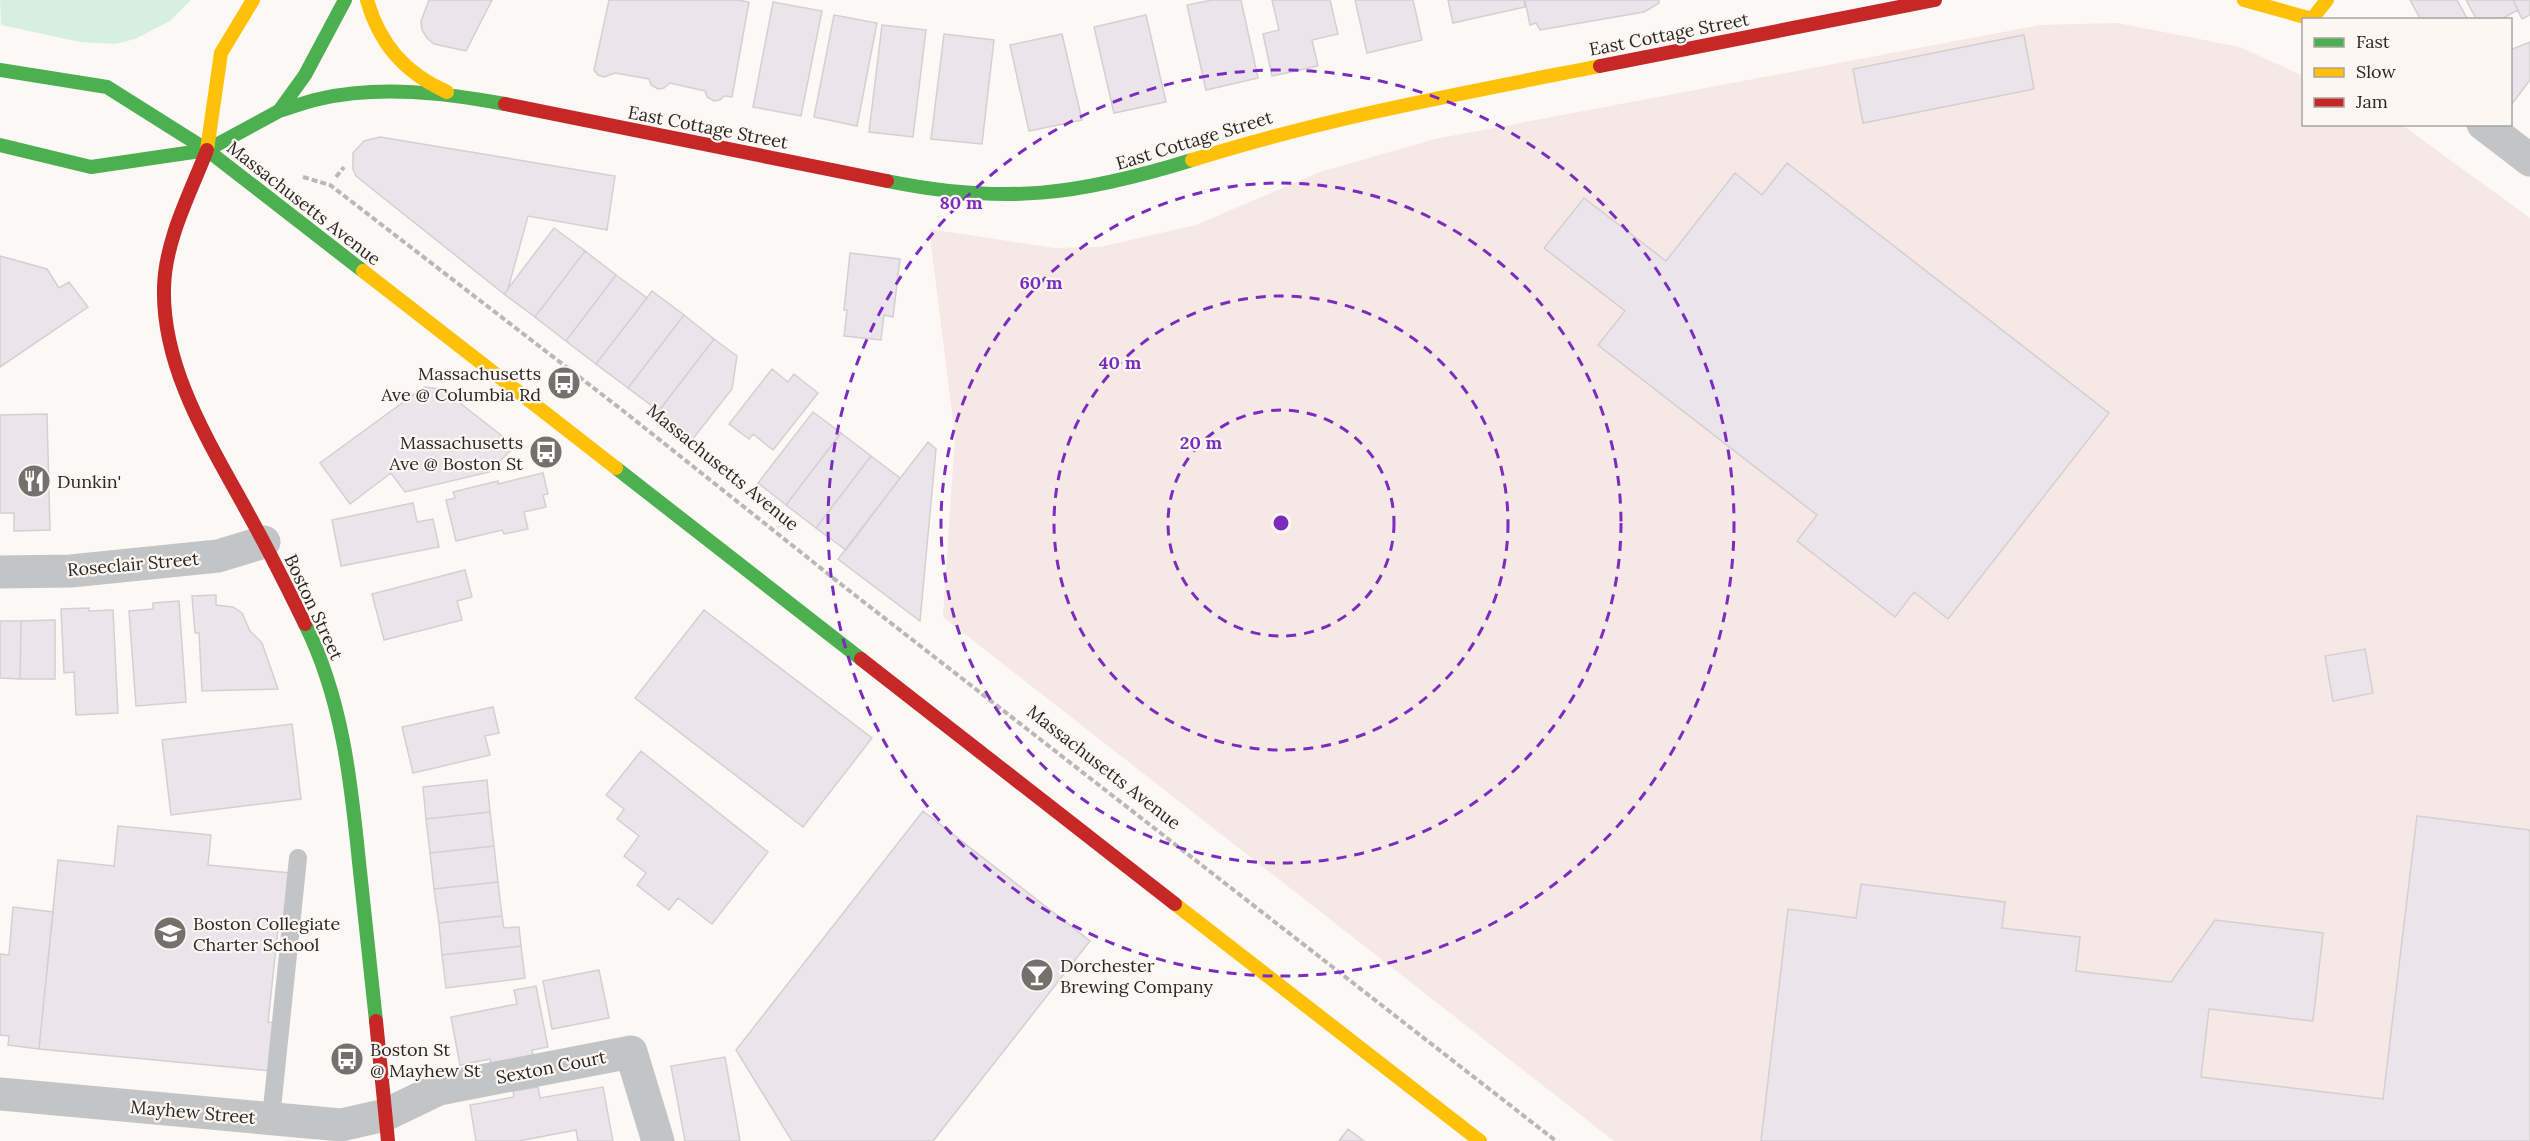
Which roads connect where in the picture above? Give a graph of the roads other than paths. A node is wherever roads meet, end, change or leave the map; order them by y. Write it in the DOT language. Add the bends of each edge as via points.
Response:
graph roads {
  1 [pos="253,0"];
  2 [pos="345,0"];
  3 [pos="367,0"];
  4 [pos="1935,0"];
  5 [pos="2244,0"];
  6 [pos="2327,0"];
  7 [pos="2308,18"];
  8 [pos="2313,18"];
  9 [pos="0,70"];
  10 [pos="460,97"];
  11 [pos="279,111"];
  12 [pos="2486,126"];
  13 [pos="0,145"];
  14 [pos="207,150"];
  15 [pos="2530,160"];
  16 [pos="264,543"];
  17 [pos="0,572"];
  18 [pos="298,858"];
  19 [pos="0,1094"];
  20 [pos="270,1118"];
  21 [pos="387,1128"];
  22 [pos="658,1141"];
  23 [pos="1480,1141"];
  1 -- 14 [label="main road, Boston Street" via="221,53"];
  2 -- 11 [label="main road" via="306,75"];
  3 -- 10 [label="main road, East Cottage Street" via="388,51 404,68 433,87"];
  4 -- 10 [label="main road, East Cottage Street" via="1382,109 1281,133 1132,179 1042,194 977,194 908,186"];
  5 -- 7 [label="main road"];
  6 -- 8 [label="main road"];
  9 -- 14 [label="main road, Massachusetts Avenue" via="107,87"];
  10 -- 11 [label="main road, East Cottage Street" via="359,93 320,98"];
  11 -- 14 [label="main road"];
  12 -- 15 [label="street"];
  13 -- 14 [label="main road" via="91,167"];
  14 -- 16 [label="main road, Boston Street" via="174,234 164,286 165,315 176,366 199,423"];
  14 -- 23 [label="main road, Massachusetts Avenue"];
  16 -- 17 [label="street, Roseclair Street" via="207,557 71,571"];
  16 -- 21 [label="main road, Boston Street" via="319,652 344,742"];
  18 -- 20 [label="lane"];
  19 -- 20 [label="street, Mayhew Street"];
  20 -- 21 [label="street, Mayhew Street"];
  21 -- 22 [label="street, Sexton Court" via="439,1089 631,1052"];
}
